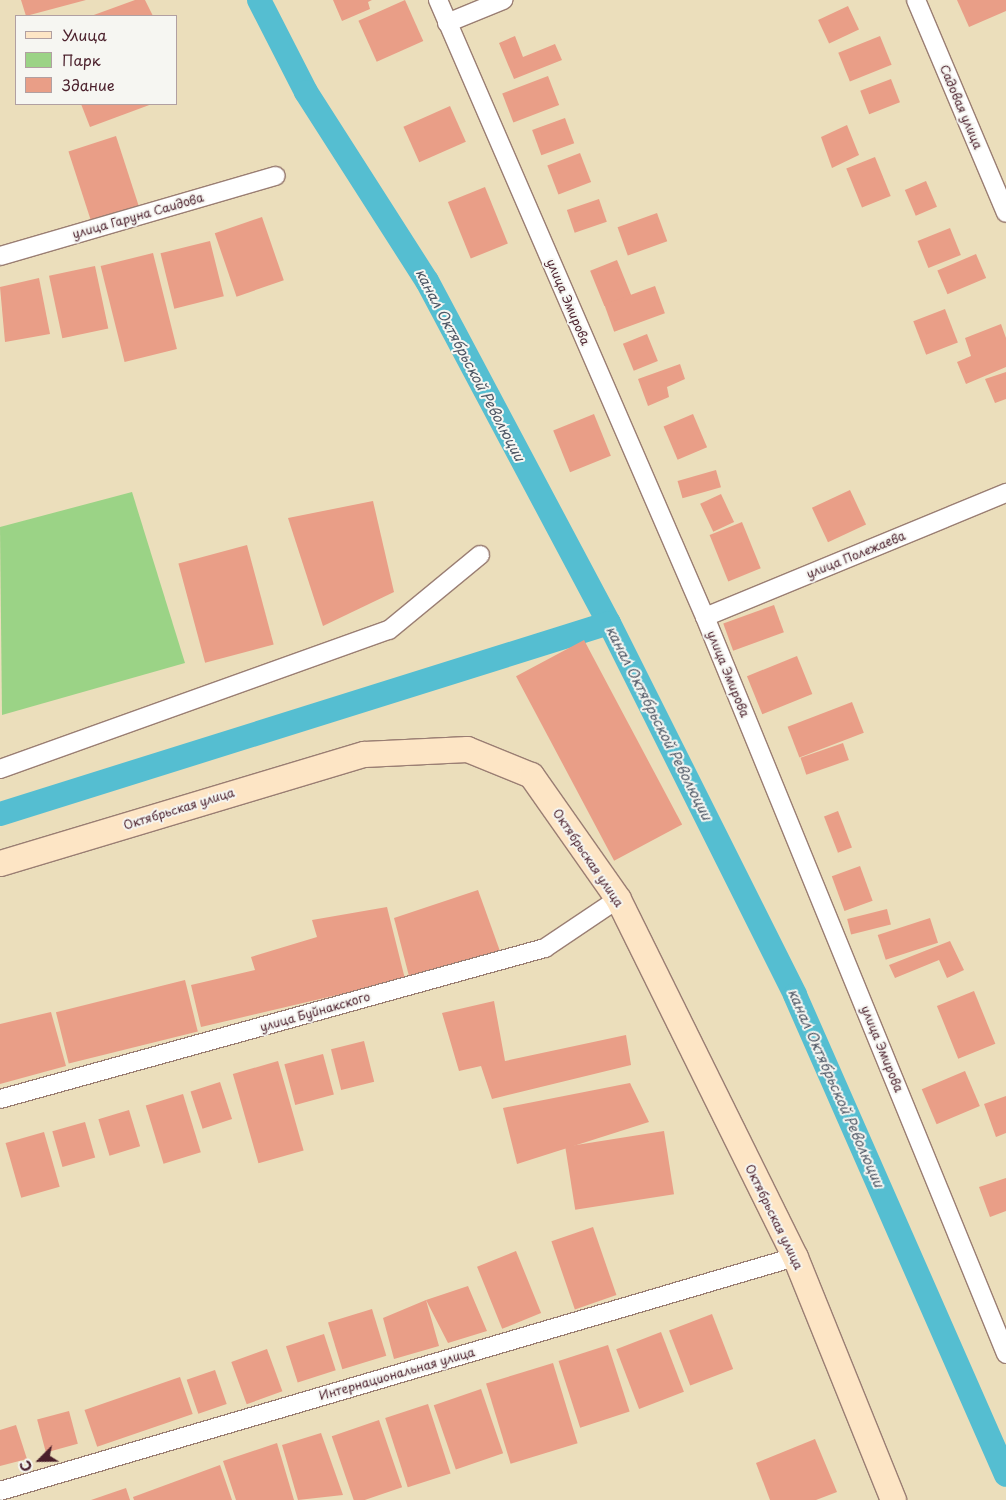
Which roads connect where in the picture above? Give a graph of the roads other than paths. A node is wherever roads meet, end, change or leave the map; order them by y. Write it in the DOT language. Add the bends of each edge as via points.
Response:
graph roads {
  1 [pos="438,0"];
  2 [pos="503,0"];
  3 [pos="916,0"];
  4 [pos="447,22"];
  5 [pos="276,176"];
  6 [pos="1006,213"];
  7 [pos="0,256"];
  8 [pos="1006,494"];
  9 [pos="480,555"];
  10 [pos="705,617"];
  11 [pos="0,768"];
  12 [pos="0,863"];
  13 [pos="618,898"];
  14 [pos="0,1099"];
  15 [pos="795,1257"];
  16 [pos="1006,1354"];
  17 [pos="0,1491"];
  18 [pos="893,1500"];
  1 -- 4 [label="street, улица Эмирова"];
  2 -- 4 [label="street"];
  3 -- 6 [label="street, Садовая улица"];
  4 -- 10 [label="street, улица Эмирова"];
  5 -- 7 [label="street, улица Гаруна Саидова"];
  8 -- 10 [label="street, улица Полежаева"];
  9 -- 11 [label="street" via="389,630"];
  10 -- 16 [label="street, улица Эмирова"];
  12 -- 13 [label="street, Октябрьская улица" via="364,754 467,749 530,775"];
  13 -- 14 [label="street, улица Буйнакского" via="545,948"];
  13 -- 15 [label="street, Октябрьская улица"];
  15 -- 17 [label="street, Интернациональная улица"];
  15 -- 18 [label="street, Октябрьская улица"];
}
